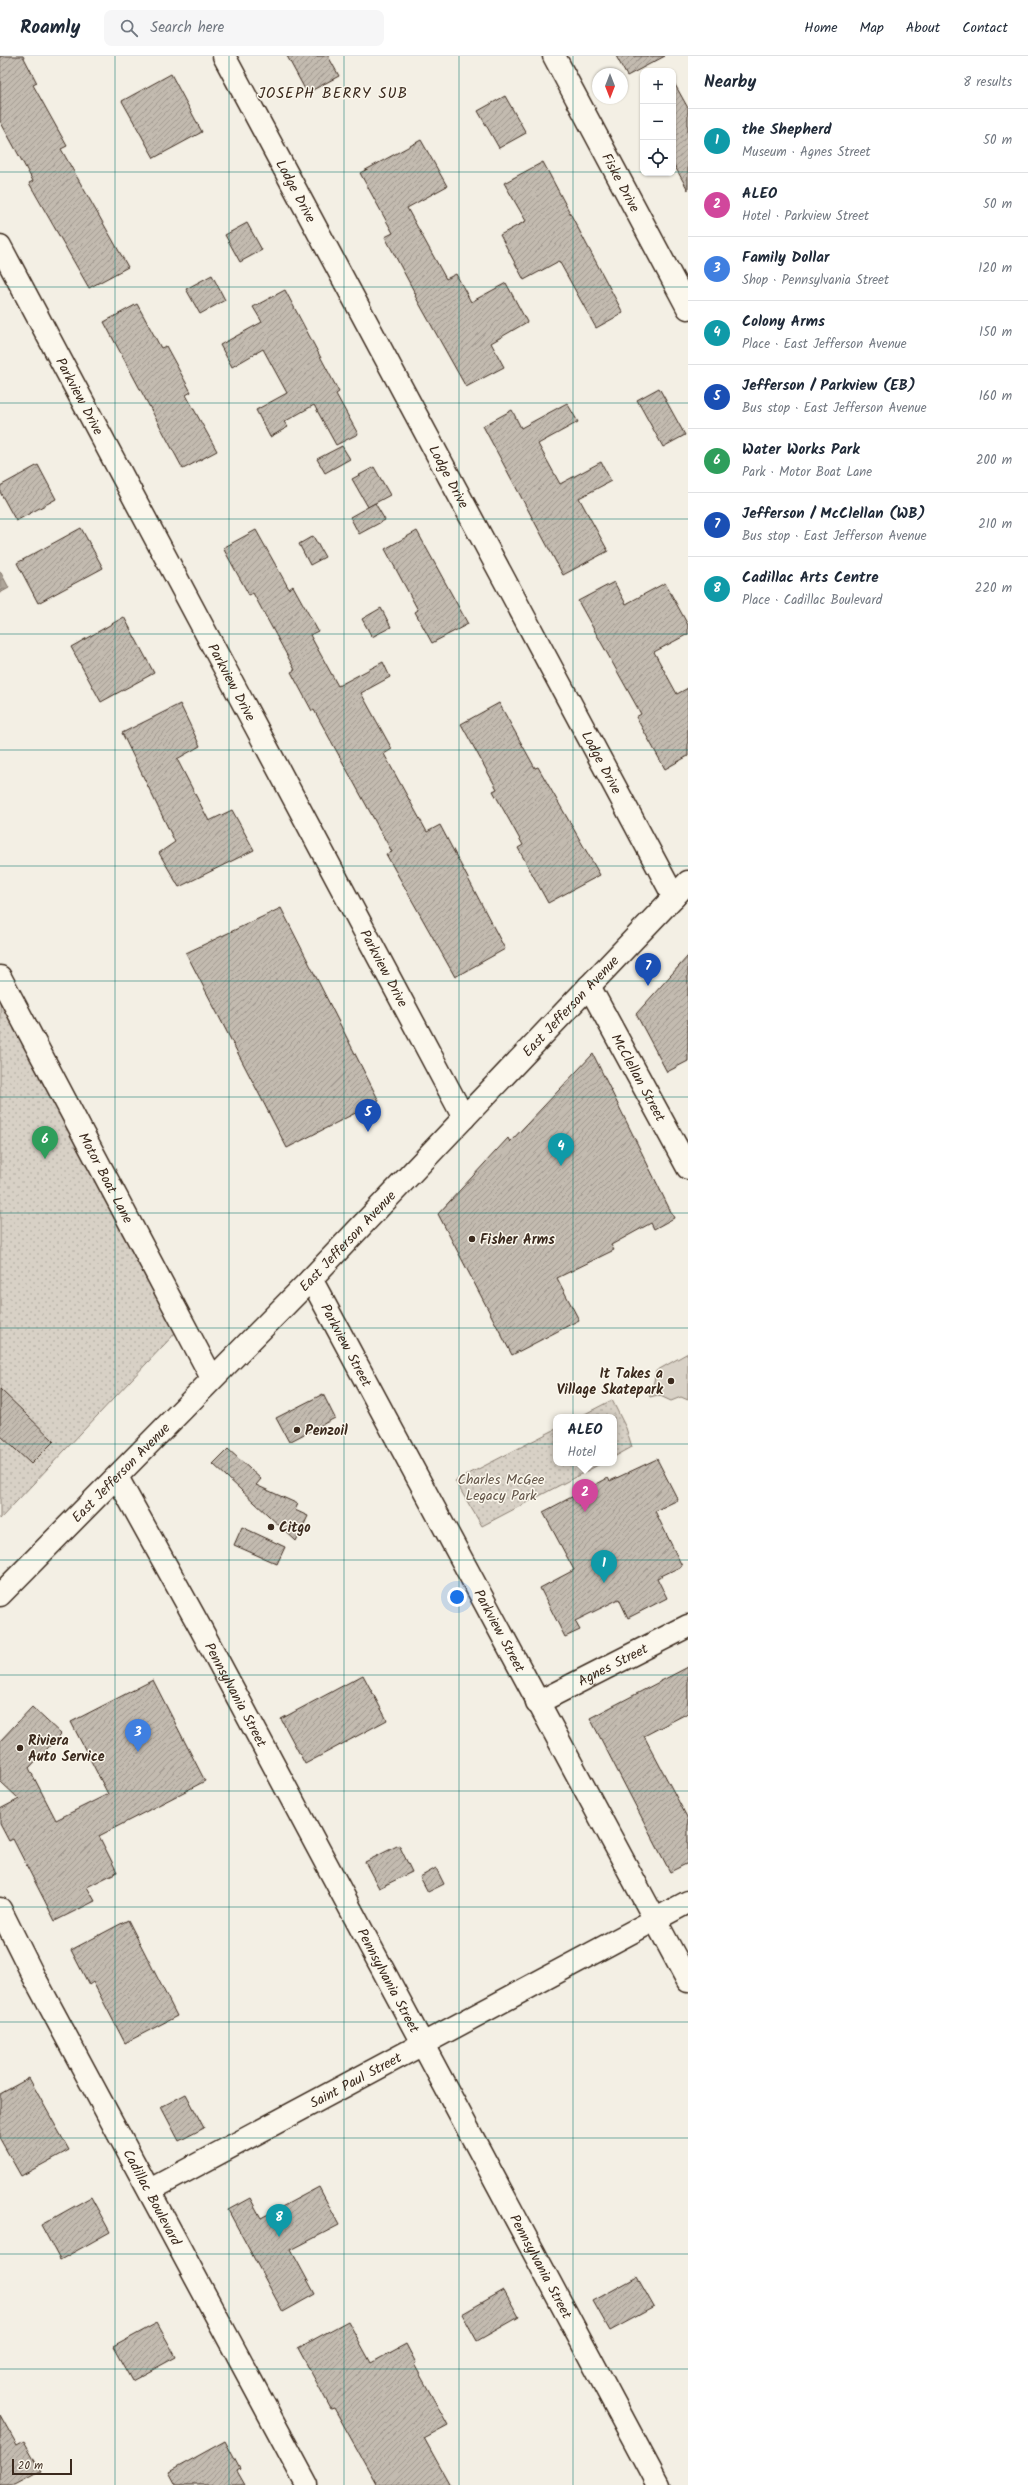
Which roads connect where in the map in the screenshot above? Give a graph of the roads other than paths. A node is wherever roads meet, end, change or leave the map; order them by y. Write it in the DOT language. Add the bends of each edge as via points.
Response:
graph roads {
  1 [pos="224,56"];
  2 [pos="554,56"];
  3 [pos="0,246"];
  4 [pos="688,308"];
  5 [pos="681,889"];
  6 [pos="0,977"];
  7 [pos="589,986"];
  8 [pos="464,1118"];
  9 [pos="688,1168"];
  10 [pos="311,1279"];
  11 [pos="212,1378"];
  12 [pos="117,1477"];
  13 [pos="0,1595"];
  14 [pos="688,1626"];
  15 [pos="537,1703"];
  16 [pos="688,1902"];
  17 [pos="0,1909"];
  18 [pos="654,1921"];
  19 [pos="688,1981"];
  20 [pos="422,2044"];
  21 [pos="150,2190"];
  22 [pos="307,2485"];
  23 [pos="658,2485"];
  1 -- 5 [label="street, Lodge Drive"];
  2 -- 4 [label="street, Fiske Drive"];
  3 -- 8 [label="street, Parkview Drive"];
  5 -- 7 [label="street, East Jefferson Avenue"];
  6 -- 11 [label="street, Motor Boat Lane"];
  7 -- 8 [label="street, East Jefferson Avenue"];
  7 -- 9 [label="street, McClellan Street"];
  8 -- 10 [label="street, East Jefferson Avenue"];
  10 -- 11 [label="street, East Jefferson Avenue"];
  10 -- 15 [label="street, Parkview Street"];
  11 -- 12 [label="street, East Jefferson Avenue"];
  12 -- 13 [label="street, East Jefferson Avenue"];
  12 -- 20 [label="street, Pennsylvania Street"];
  14 -- 15 [label="street, Agnes Street"];
  15 -- 18 [label="street, Parkview Street"];
  16 -- 18 [label="street, Saint Paul Street"];
  17 -- 21 [label="street, Cadillac Boulevard"];
  18 -- 19 [label="street, Parkview Street"];
  18 -- 20 [label="street, Saint Paul Street"];
  20 -- 21 [label="street, Saint Paul Street"];
  20 -- 23 [label="street, Pennsylvania Street"];
  21 -- 22 [label="street, Cadillac Boulevard"];
}
